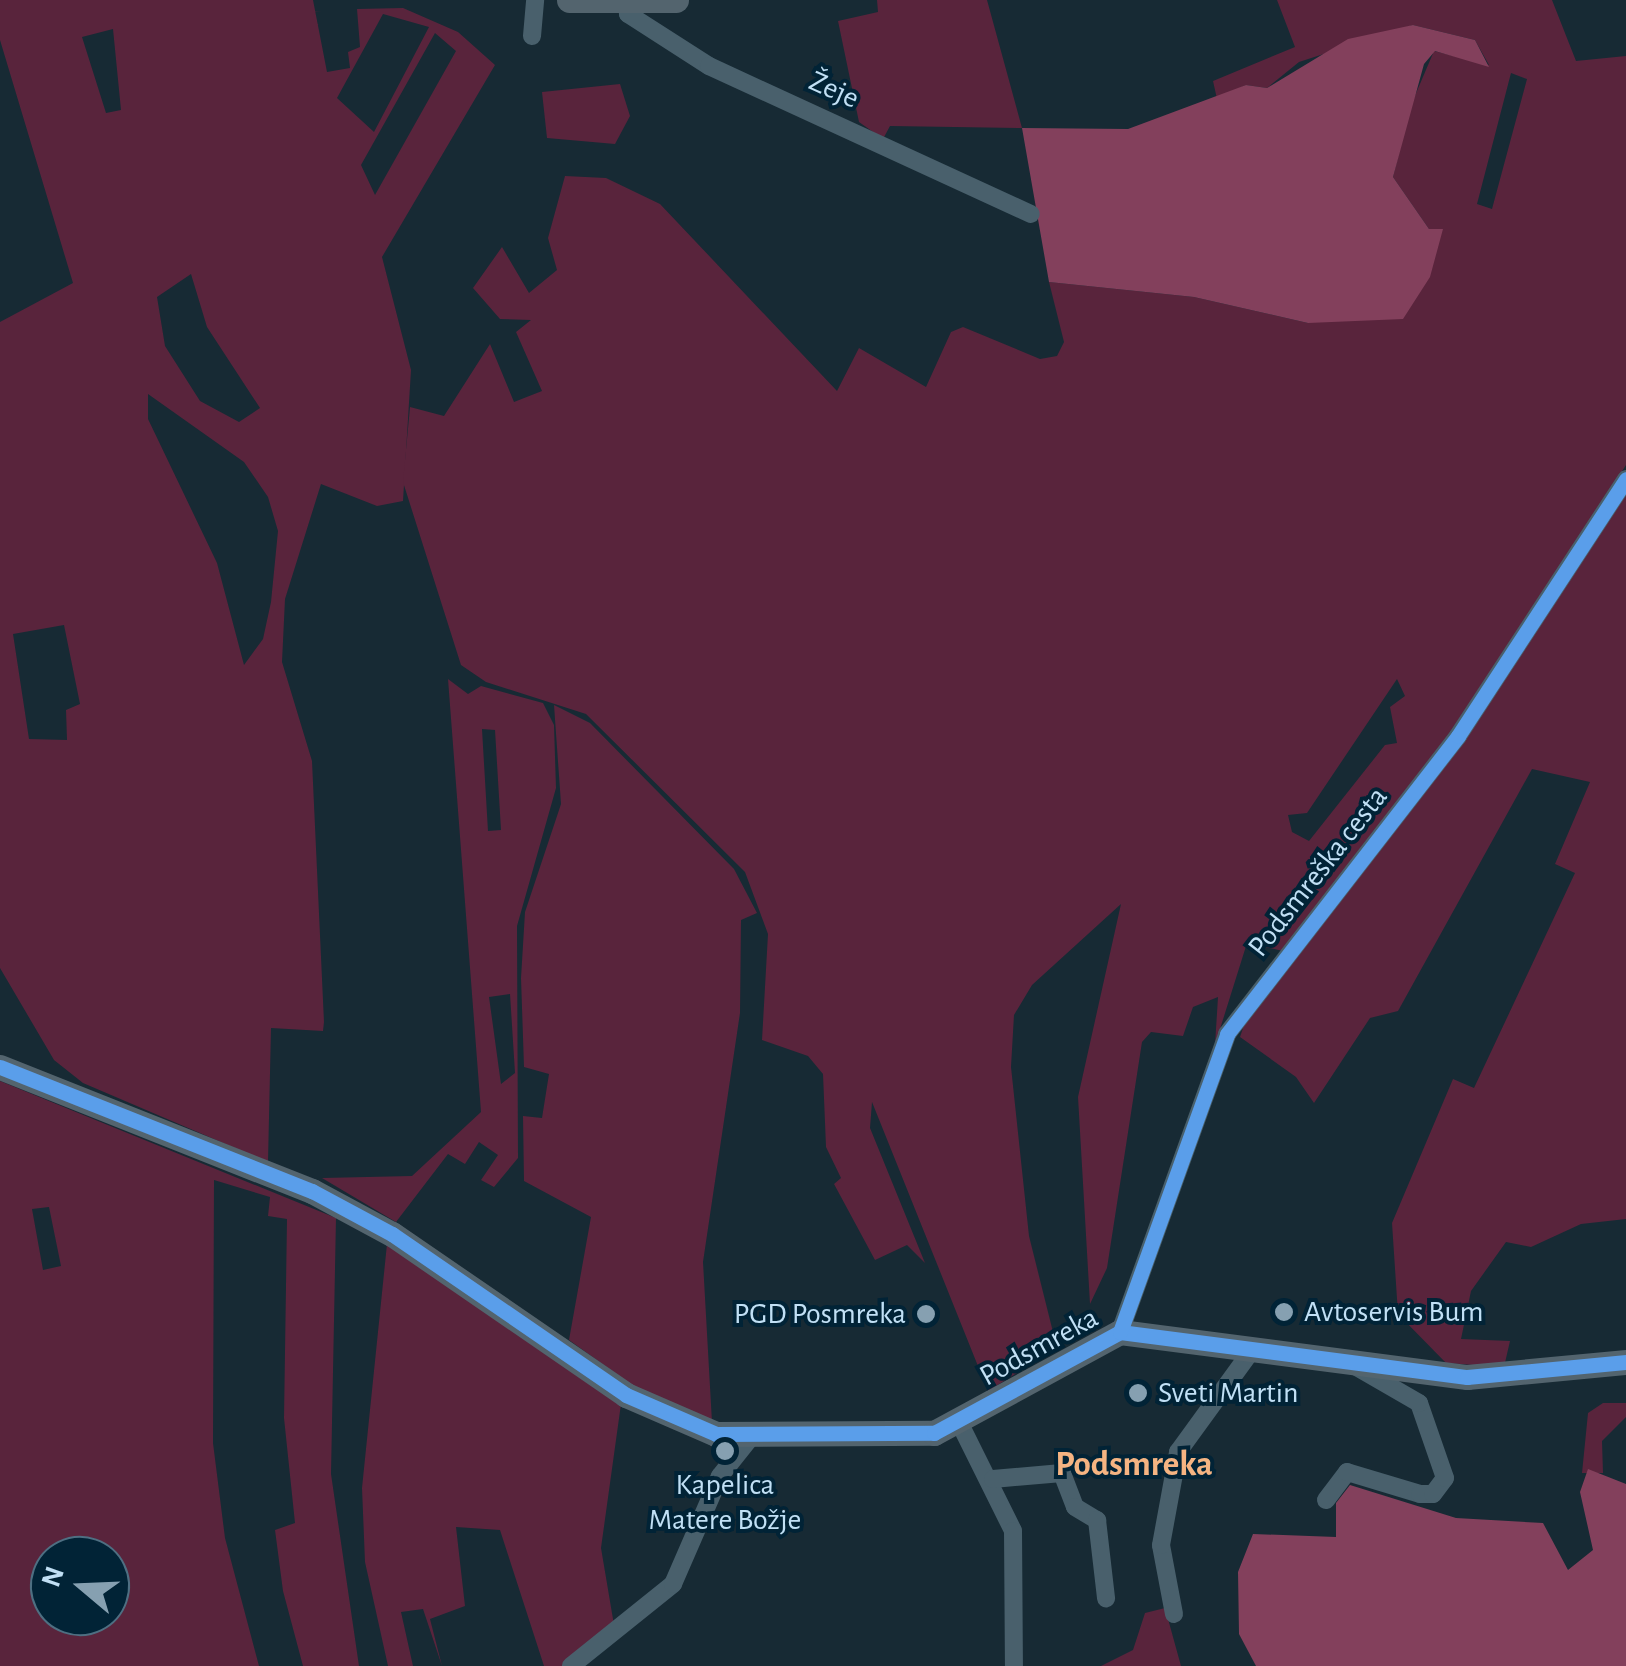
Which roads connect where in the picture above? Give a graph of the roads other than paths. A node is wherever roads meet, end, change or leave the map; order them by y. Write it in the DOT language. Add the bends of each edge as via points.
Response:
graph roads {
  1 [pos="535,0"];
  2 [pos="569,0"];
  3 [pos="676,0"];
  4 [pos="627,4"];
  5 [pos="532,36"];
  6 [pos="1031,214"];
  7 [pos="1626,478"];
  8 [pos="0,1066"];
  9 [pos="1120,1332"];
  10 [pos="1252,1350"];
  11 [pos="1626,1362"];
  12 [pos="1355,1366"];
  13 [pos="960,1424"];
  14 [pos="751,1437"];
  15 [pos="993,1479"];
  16 [pos="1326,1500"];
  17 [pos="1106,1598"];
  18 [pos="1174,1614"];
  19 [pos="571,1666"];
  20 [pos="1014,1666"];
  1 -- 5 [label="street"];
  2 -- 4 [label="street"];
  3 -- 4 [label="street"];
  4 -- 6 [label="street, Žeje" via="628,14 709,66"];
  7 -- 9 [label="street, Podsmreška cesta" via="1458,736 1227,1034"];
  8 -- 14 [label="street, Podsmreka" via="312,1191 392,1234 663,1417"];
  9 -- 10 [label="street, Podsmreka"];
  9 -- 13 [label="street, Podsmreka"];
  10 -- 12 [label="street, Podsmreka"];
  10 -- 18 [label="street" via="1178,1452 1161,1545"];
  11 -- 12 [label="street, Podsmreka" via="1467,1377"];
  12 -- 16 [label="street" via="1419,1403 1445,1478 1420,1494 1347,1472"];
  13 -- 14 [label="street, Podsmreka" via="882,1439"];
  13 -- 15 [label="street" via="974,1461"];
  14 -- 19 [label="street" via="720,1476 673,1584"];
  15 -- 17 [label="street" via="1062,1473 1076,1507 1097,1520"];
  15 -- 20 [label="street" via="1019,1572"];
}
